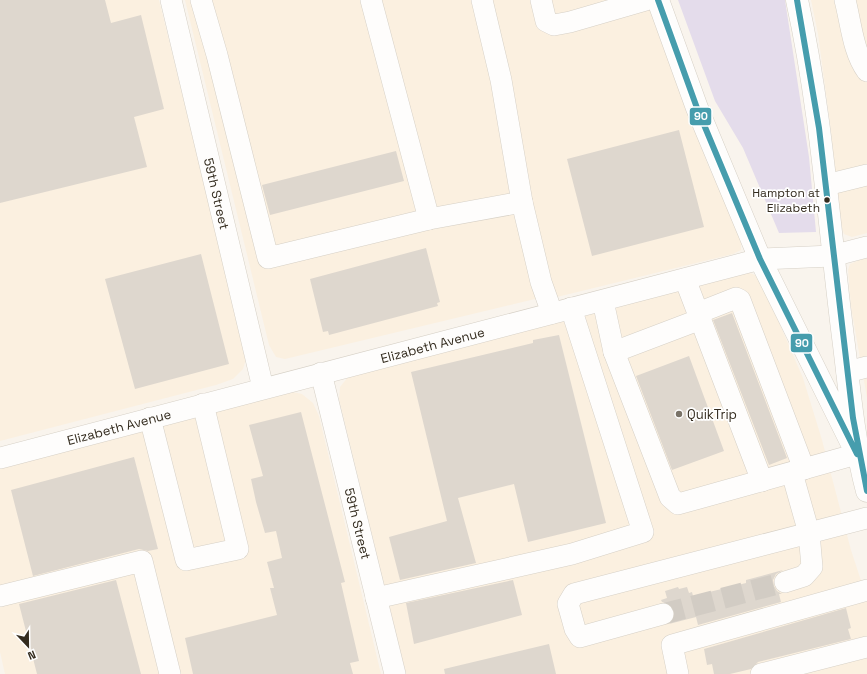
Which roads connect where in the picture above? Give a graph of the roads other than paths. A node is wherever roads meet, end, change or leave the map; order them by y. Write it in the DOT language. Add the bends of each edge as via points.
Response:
graph roads {
  1 [pos="171,0"];
  2 [pos="201,0"];
  3 [pos="371,0"];
  4 [pos="482,0"];
  5 [pos="541,0"];
  6 [pos="646,0"];
  7 [pos="658,0"];
  8 [pos="797,0"];
  9 [pos="845,0"];
  10 [pos="220,70"];
  11 [pos="867,71"];
  12 [pos="189,79"];
  13 [pos="240,147"];
  14 [pos="208,156"];
  15 [pos="867,175"];
  16 [pos="826,185"];
  17 [pos="522,202"];
  18 [pos="429,219"];
  19 [pos="867,247"];
  20 [pos="832,256"];
  21 [pos="760,259"];
  22 [pos="685,278"];
  23 [pos="603,300"];
  24 [pos="561,310"];
  25 [pos="700,316"];
  26 [pos="614,352"];
  27 [pos="857,369"];
  28 [pos="321,373"];
  29 [pos="263,388"];
  30 [pos="203,404"];
  31 [pos="150,418"];
  32 [pos="860,420"];
  33 [pos="857,454"];
  34 [pos="0,458"];
  35 [pos="798,471"];
  36 [pos="762,481"];
  37 [pos="867,491"];
  38 [pos="867,518"];
  39 [pos="809,533"];
  40 [pos="785,582"];
  41 [pos="867,590"];
  42 [pos="0,596"];
  43 [pos="376,598"];
  44 [pos="663,614"];
  45 [pos="867,647"];
  46 [pos="170,674"];
  47 [pos="395,674"];
  48 [pos="678,674"];
  49 [pos="761,674"];
  1 -- 12 [label="street, 59th Street"];
  2 -- 10 [label="street"];
  3 -- 18 [label="street"];
  4 -- 17 [label="street" via="502,80"];
  5 -- 6 [label="street" via="546,21 554,24 570,22"];
  7 -- 21 [label="main road" via="697,108"];
  8 -- 16 [label="main road" via="824,158"];
  9 -- 11 [label="street" via="858,52"];
  10 -- 12 [label="street"];
  10 -- 13 [label="street"];
  12 -- 14 [label="street, 59th Street"];
  13 -- 14 [label="street"];
  13 -- 18 [label="street" via="268,258"];
  14 -- 29 [label="street, 59th Street"];
  15 -- 16 [label="street"];
  16 -- 20 [label="main road"];
  17 -- 18 [label="street"];
  17 -- 24 [label="street" via="541,282"];
  19 -- 20 [label="street, Elizabeth Avenue"];
  20 -- 21 [label="street, Elizabeth Avenue"];
  20 -- 27 [label="main road"];
  21 -- 22 [label="street, Elizabeth Avenue"];
  21 -- 33 [label="main road"];
  22 -- 23 [label="street, Elizabeth Avenue"];
  22 -- 25 [label="street"];
  23 -- 24 [label="street, Elizabeth Avenue"];
  23 -- 26 [label="street"];
  24 -- 28 [label="street, Elizabeth Avenue"];
  24 -- 43 [label="street" via="598,386 643,532 572,554"];
  25 -- 26 [label="street"];
  25 -- 35 [label="street" via="736,298 740,300"];
  25 -- 36 [label="street"];
  26 -- 36 [label="street" via="673,501 678,504"];
  27 -- 32 [label="main road"];
  28 -- 29 [label="street, Elizabeth Avenue"];
  28 -- 43 [label="street, 59th Street"];
  29 -- 30 [label="street, Elizabeth Avenue"];
  30 -- 31 [label="street, Elizabeth Avenue"];
  30 -- 31 [label="street" via="238,549 186,560"];
  31 -- 34 [label="street, Elizabeth Avenue"];
  32 -- 33 [label="main road"];
  33 -- 35 [label="street"];
  33 -- 37 [label="main road"];
  35 -- 36 [label="street"];
  35 -- 39 [label="street"];
  38 -- 39 [label="street"];
  39 -- 40 [label="street" via="812,567 804,576"];
  39 -- 44 [label="street" via="574,594 568,604 580,637 588,635 609,640 633,634 643,621"];
  41 -- 48 [label="street" via="672,645"];
  42 -- 46 [label="street" via="142,561"];
  43 -- 47 [label="street, 59th Street"];
  45 -- 49 [label="street"];
}
